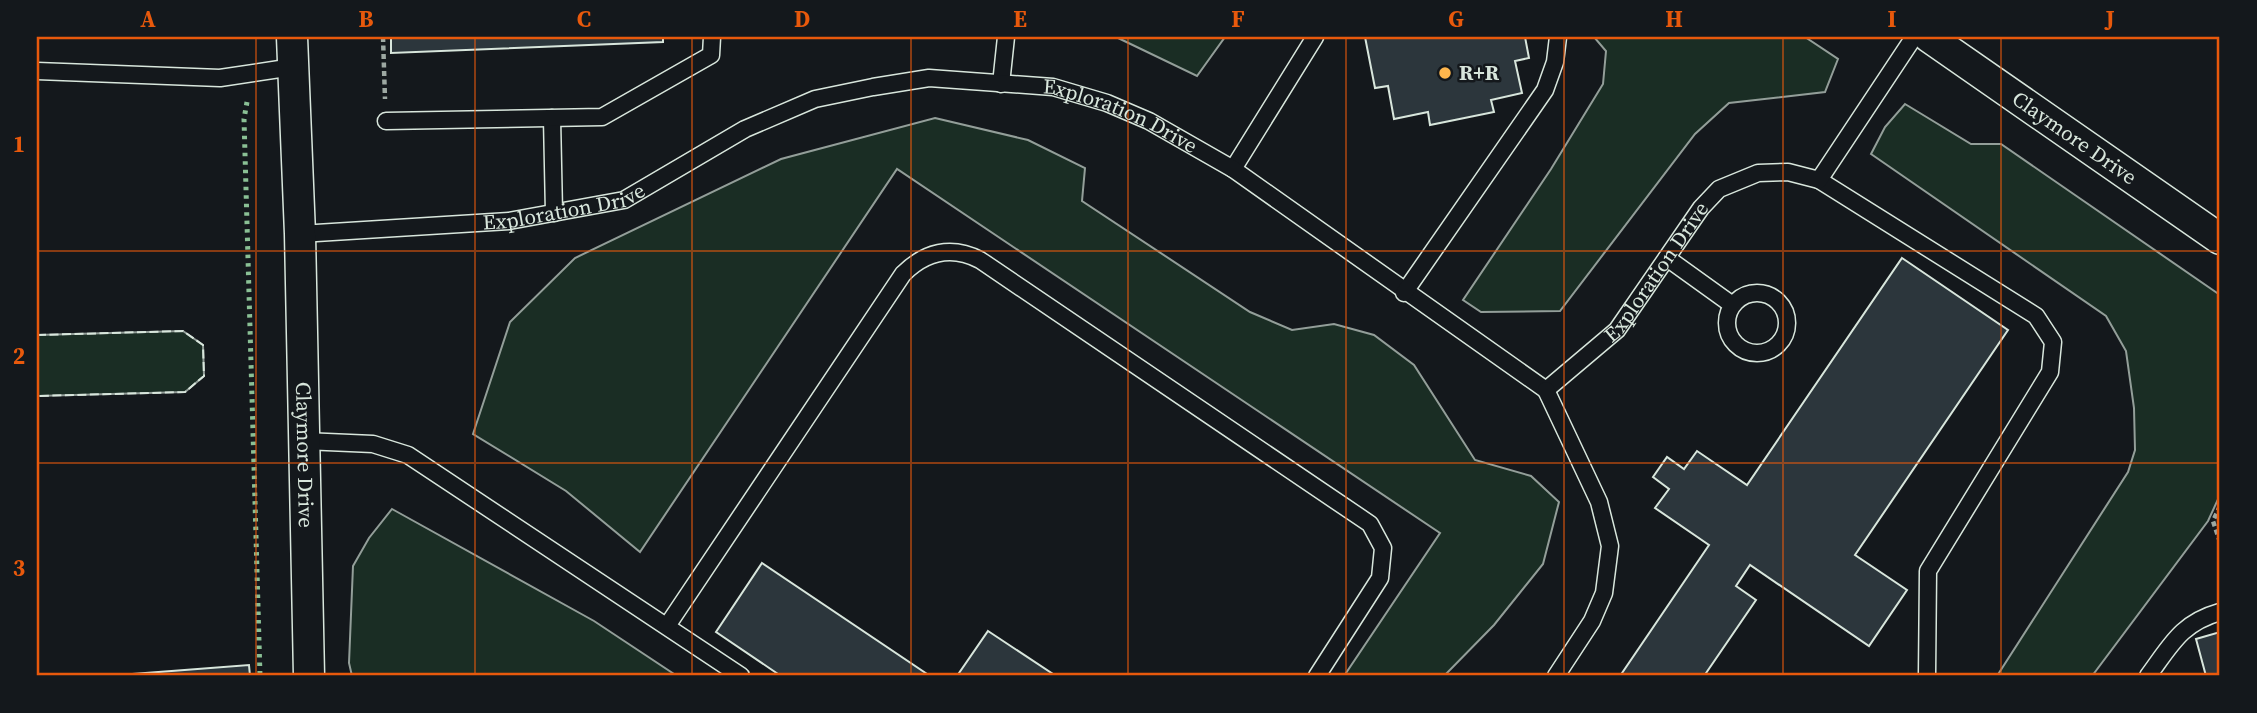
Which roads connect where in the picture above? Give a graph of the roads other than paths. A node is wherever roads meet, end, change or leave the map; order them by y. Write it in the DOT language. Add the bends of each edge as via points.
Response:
graph roads {
  1 [pos="292,37"];
  2 [pos="712,37"];
  3 [pos="1006,37"];
  4 [pos="1315,37"];
  5 [pos="1558,37"];
  6 [pos="1914,37"];
  7 [pos="1929,37"];
  8 [pos="293,66"];
  9 [pos="37,71"];
  10 [pos="1001,84"];
  11 [pos="552,118"];
  12 [pos="386,121"];
  13 [pos="1233,169"];
  14 [pos="1819,180"];
  15 [pos="554,213"];
  16 [pos="300,234"];
  17 [pos="2220,239"];
  18 [pos="1667,258"];
  19 [pos="1404,293"];
  20 [pos="1731,304"];
  21 [pos="1546,390"];
  22 [pos="304,441"];
  23 [pos="2220,612"];
  24 [pos="667,626"];
  25 [pos="309,676"];
  26 [pos="741,676"];
  27 [pos="1317,676"];
  28 [pos="1556,676"];
  29 [pos="1927,676"];
  30 [pos="2148,676"];
  1 -- 8 [label="street"];
  2 -- 11 [label="lane" via="711,55 601,117"];
  3 -- 10 [label="lane"];
  4 -- 13 [label="lane"];
  5 -- 19 [label="lane" via="1545,90"];
  6 -- 14 [label="lane"];
  7 -- 17 [label="street, Claymore Drive"];
  8 -- 9 [label="lane" via="220,78"];
  8 -- 16 [label="street"];
  10 -- 13 [label="lane, Exploration Drive" via="1053,87 1107,103 1149,121"];
  10 -- 15 [label="lane, Exploration Drive" via="929,78 816,99 745,129 624,200"];
  11 -- 12 [label="lane"];
  11 -- 15 [label="lane"];
  13 -- 19 [label="lane, Exploration Drive"];
  14 -- 18 [label="lane, Exploration Drive" via="1788,172 1758,173 1719,189"];
  14 -- 29 [label="lane, Exploration Drive" via="2036,316 2053,342 2050,372 1927,571"];
  15 -- 16 [label="lane, Exploration Drive" via="509,221"];
  16 -- 22 [label="street, Claymore Drive"];
  18 -- 20 [label="lane"];
  18 -- 21 [label="lane, Exploration Drive" via="1617,330"];
  19 -- 21 [label="lane, Exploration Drive"];
  21 -- 28 [label="lane" via="1599,502 1610,546 1604,593 1592,621"];
  22 -- 24 [label="lane" via="373,443 408,455"];
  22 -- 25 [label="street, Claymore Drive"];
  23 -- 30 [label="lane" via="2183,629"];
  24 -- 26 [label="lane"];
  24 -- 27 [label="lane" via="903,274 927,256 956,251 979,260 1370,524 1383,548 1380,578"];
}
